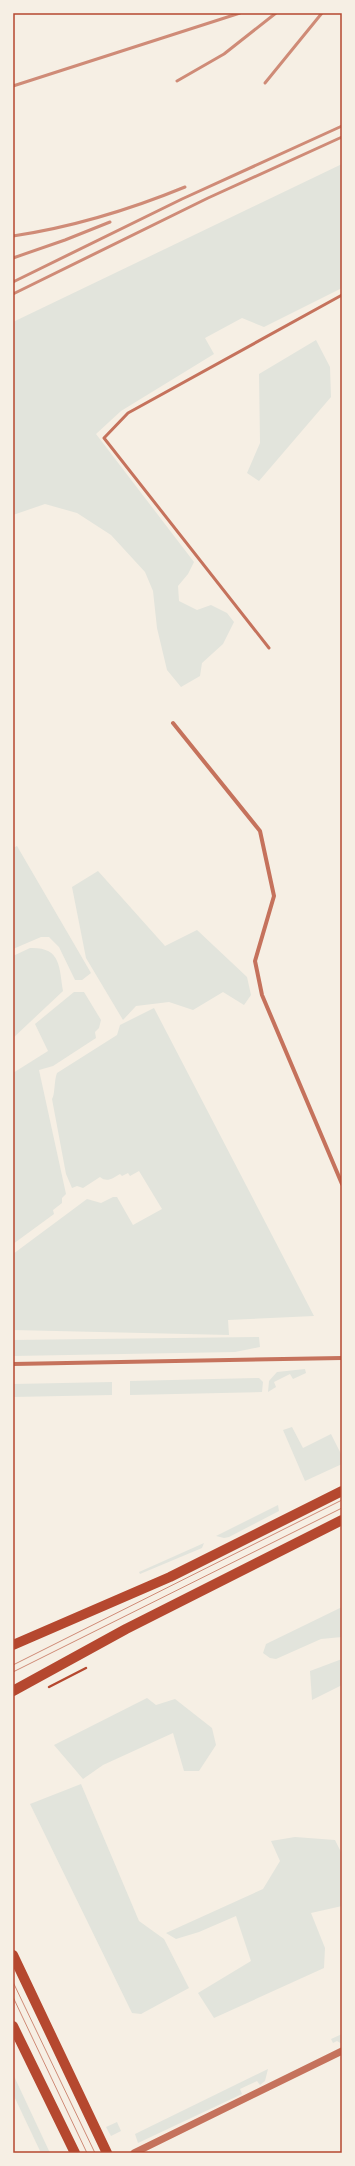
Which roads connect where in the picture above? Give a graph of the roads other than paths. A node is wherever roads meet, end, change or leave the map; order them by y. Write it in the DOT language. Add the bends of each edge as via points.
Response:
graph roads {
  1 [pos="342,295"];
  2 [pos="269,648"];
  3 [pos="173,722"];
  4 [pos="342,1184"];
  5 [pos="342,1358"];
  6 [pos="13,1364"];
  7 [pos="342,1491"];
  8 [pos="342,1520"];
  9 [pos="13,1645"];
  10 [pos="13,1690"];
  11 [pos="13,1955"];
  12 [pos="13,2026"];
  13 [pos="342,2051"];
  14 [pos="75,2153"];
  15 [pos="107,2153"];
  16 [pos="134,2153"];
  1 -- 2 [label="lane" via="128,413 104,438"];
  3 -- 4 [label="street" via="260,831 274,896 255,961 262,996"];
  5 -- 6 [label="street"];
  7 -- 9 [label="main road" via="170,1576"];
  8 -- 10 [label="main road" via="126,1629"];
  11 -- 15 [label="main road"];
  12 -- 14 [label="main road"];
  13 -- 16 [label="street"];
}
